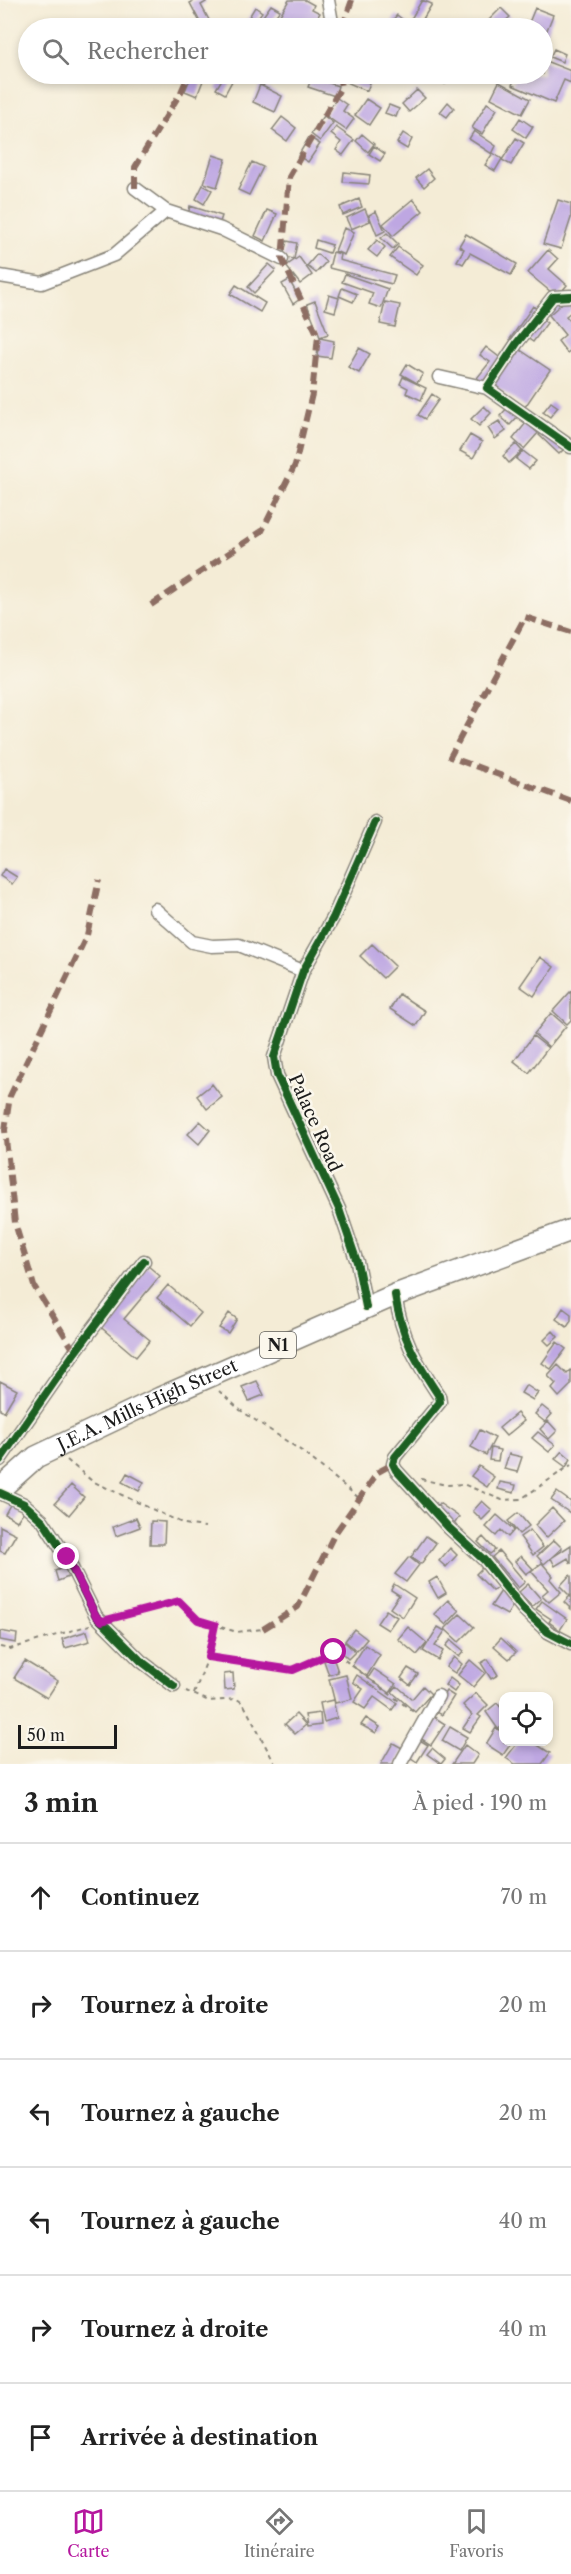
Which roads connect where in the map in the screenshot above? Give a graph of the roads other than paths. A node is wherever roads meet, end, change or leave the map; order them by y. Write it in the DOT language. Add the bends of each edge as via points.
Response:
graph roads {
  1 [pos="328,0"];
  2 [pos="331,18"];
  3 [pos="135,188"];
  4 [pos="166,211"];
  5 [pos="282,259"];
  6 [pos="0,276"];
  7 [pos="571,296"];
  8 [pos="438,377"];
  9 [pos="487,388"];
  10 [pos="571,447"];
  11 [pos="375,822"];
  12 [pos="155,909"];
  13 [pos="303,970"];
  14 [pos="571,1230"];
  15 [pos="144,1262"];
  16 [pos="395,1295"];
  17 [pos="366,1307"];
  18 [pos="0,1460"];
  19 [pos="0,1491"];
  20 [pos="571,1644"];
  21 [pos="174,1686"];
  22 [pos="438,1696"];
  23 [pos="400,1764"];
  1 -- 2 [label="street"];
  3 -- 4 [label="street"];
  4 -- 5 [label="street" via="221,229"];
  4 -- 6 [label="street" via="114,255 42,283"];
  7 -- 9 [label="street" via="553,297"];
  8 -- 9 [label="street"];
  9 -- 10 [label="street"];
  11 -- 13 [label="street, Palace Road" via="333,918"];
  12 -- 13 [label="street" via="192,942 239,945"];
  13 -- 17 [label="street, Palace Road" via="274,1057 277,1076 339,1209 357,1262"];
  14 -- 16 [label="highway, J.E.A. Mills High Street / N1"];
  15 -- 18 [label="street"];
  16 -- 17 [label="highway, J.E.A. Mills High Street / N1"];
  16 -- 20 [label="street" via="411,1353 440,1396 436,1409 393,1464 449,1528 484,1560 524,1610 548,1632"];
  17 -- 19 [label="highway, J.E.A. Mills High Street / N1" via="36,1457"];
  19 -- 21 [label="street" via="24,1504 43,1521 67,1557 96,1616 141,1661"];
  22 -- 23 [label="street"];
}
